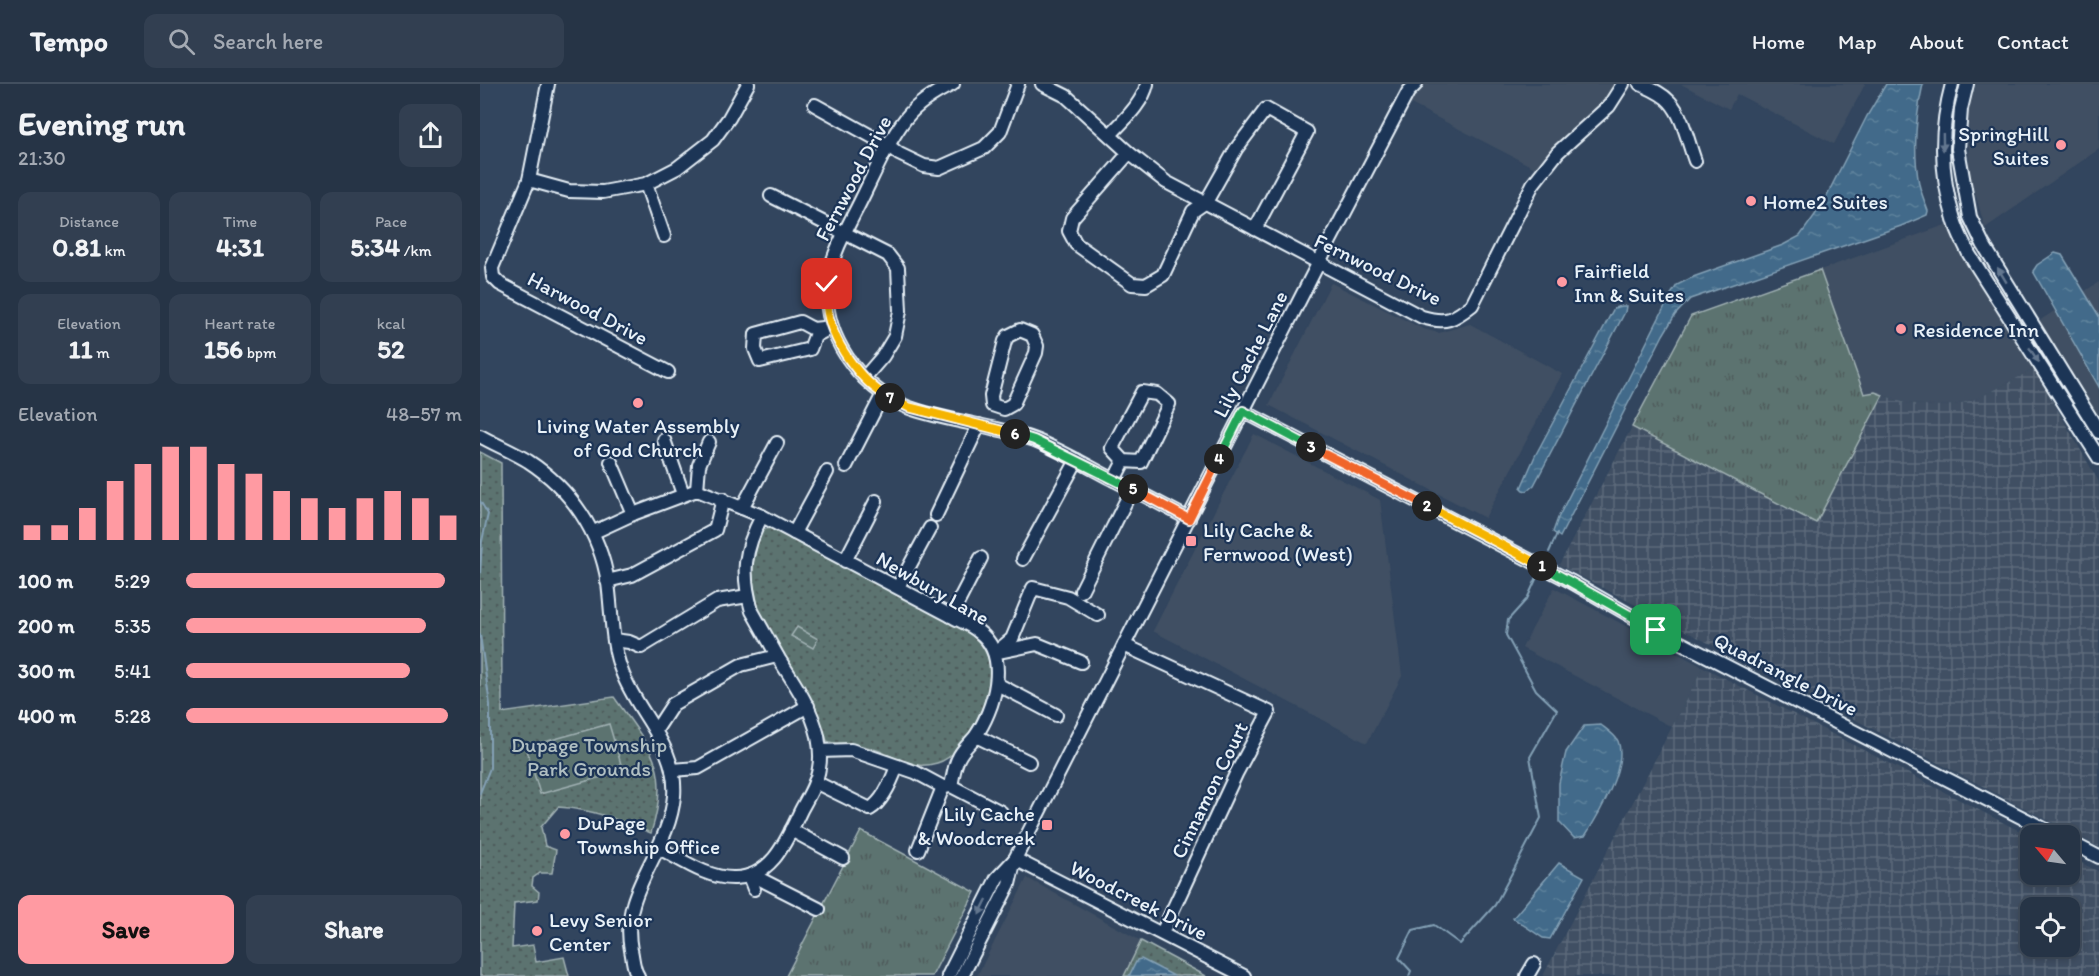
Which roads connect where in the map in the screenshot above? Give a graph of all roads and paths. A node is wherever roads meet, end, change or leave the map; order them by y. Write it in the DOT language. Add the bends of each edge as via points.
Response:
graph roads {
  1 [pos="548,84"];
  2 [pos="748,84"];
  3 [pos="953,84"];
  4 [pos="1018,84"];
  5 [pos="1042,84"];
  6 [pos="1147,84"];
  7 [pos="1623,84"];
  8 [pos="1640,84"];
  9 [pos="1952,84"];
  10 [pos="1967,84"];
  11 [pos="1411,87"];
  12 [pos="815,105"];
  13 [pos="1110,135"];
  14 [pos="890,146"];
  15 [pos="1129,153"];
  16 [pos="1695,160"];
  17 [pos="529,180"];
  18 [pos="646,184"];
  19 [pos="771,196"];
  20 [pos="1206,202"];
  21 [pos="1255,230"];
  22 [pos="844,234"];
  23 [pos="664,236"];
  24 [pos="1319,262"];
  25 [pos="832,327"];
  26 [pos="668,372"];
  27 [pos="864,378"];
  28 [pos="883,394"];
  29 [pos="998,408"];
  30 [pos="1243,411"];
  31 [pos="979,425"];
  32 [pos="993,428"];
  33 [pos="2099,432"];
  34 [pos="480,436"];
  35 [pos="664,440"];
  36 [pos="709,442"];
  37 [pos="777,443"];
  38 [pos="2099,458"];
  39 [pos="1077,460"];
  40 [pos="1124,461"];
  41 [pos="611,462"];
  42 [pos="846,466"];
  43 [pos="827,472"];
  44 [pos="1114,480"];
  45 [pos="1132,489"];
  46 [pos="697,490"];
  47 [pos="683,494"];
  48 [pos="723,500"];
  49 [pos="876,501"];
  50 [pos="742,508"];
  51 [pos="633,514"];
  52 [pos="936,515"];
  53 [pos="762,516"];
  54 [pos="1189,519"];
  55 [pos="930,528"];
  56 [pos="594,532"];
  57 [pos="794,533"];
  58 [pos="981,558"];
  59 [pos="1023,559"];
  60 [pos="845,561"];
  61 [pos="608,581"];
  62 [pos="898,587"];
  63 [pos="1081,591"];
  64 [pos="748,596"];
  65 [pos="1098,615"];
  66 [pos="951,616"];
  67 [pos="614,640"];
  68 [pos="1125,645"];
  69 [pos="995,653"];
  70 [pos="777,656"];
  71 [pos="1081,662"];
  72 [pos="996,684"];
  73 [pos="808,706"];
  74 [pos="1056,715"];
  75 [pos="656,730"];
  76 [pos="976,736"];
  77 [pos="820,751"];
  78 [pos="1029,762"];
  79 [pos="897,766"];
  80 [pos="672,770"];
  81 [pos="815,782"];
  82 [pos="947,787"];
  83 [pos="1001,812"];
  84 [pos="2037,825"];
  85 [pos="791,830"];
  86 [pos="2080,847"];
  87 [pos="659,848"];
  88 [pos="918,850"];
  89 [pos="2099,857"];
  90 [pos="843,858"];
  91 [pos="1015,859"];
  92 [pos="751,875"];
  93 [pos="754,889"];
  94 [pos="819,909"];
  95 [pos="1162,933"];
  96 [pos="1534,964"];
  97 [pos="638,976"];
  98 [pos="948,976"];
  99 [pos="962,976"];
  100 [pos="1244,976"];
  101 [pos="1527,976"];
  1 -- 17 [label="street"];
  2 -- 18 [label="street" via="713,140 677,168"];
  3 -- 14 [label="street, Fernwood Drive" via="934,93 906,118"];
  4 -- 14 [label="street" via="1000,132 984,148 939,168 924,166"];
  5 -- 13 [label="street, Fernwood Drive" via="1066,96"];
  6 -- 13 [label="street" via="1131,113"];
  7 -- 24 [label="street, Fernwood Drive" via="1609,105 1558,152 1533,184 1472,305 1454,318 1438,322 1422,317"];
  8 -- 16 [label="street" via="1671,103"];
  9 -- 38 [label="street, one-way" via="1942,139 1954,220 1969,254"];
  33 -- 10 [label="street, one-way" via="1970,217 1958,149"];
  11 -- 24 [label="street, Lily Cache Lane"];
  12 -- 14 [label="street"];
  13 -- 15 [label="street, Fernwood Drive"];
  14 -- 22 [label="street, Fernwood Drive"];
  15 -- 20 [label="street, Fernwood Drive" via="1166,182"];
  15 -- 20 [label="street" via="1072,218 1069,231 1076,244 1132,284 1146,285 1163,275 1193,211"];
  17 -- 18 [label="street" via="569,191 603,192"];
  17 -- 26 [label="street, Harwood Drive" via="492,268 493,277"];
  18 -- 23 [label="street"];
  19 -- 22 [label="street"];
  20 -- 21 [label="street, Fernwood Drive"];
  20 -- 21 [label="street" via="1236,149 1266,109 1306,132"];
  21 -- 24 [label="street, Fernwood Drive"];
  22 -- 25 [label="street, Fernwood Drive" via="827,284"];
  22 -- 27 [label="street" via="888,255 898,268 900,311 895,336"];
  24 -- 30 [label="street, Lily Cache Lane"];
  25 -- 25 [label="street" via="815,336 810,349 760,361 755,349 756,334 800,322 813,329"];
  25 -- 27 [label="street, Fernwood Drive" via="849,360"];
  27 -- 28 [label="street, Fernwood Drive"];
  28 -- 31 [label="street, Fernwood Drive" via="908,407"];
  28 -- 42 [label="street"];
  29 -- 29 [label="street" via="1013,404 1036,353 1036,340 1026,332 1014,332 1005,341 991,396 992,405"];
  29 -- 32 [label="street"];
  30 -- 54 [label="street, Lily Cache Lane"];
  30 -- 84 [label="street, Quadrangle Drive"];
  31 -- 32 [label="street, Fernwood Drive"];
  31 -- 52 [label="street"];
  32 -- 39 [label="street, Fernwood Drive" via="1034,440"];
  34 -- 56 [label="street" via="528,461 557,483"];
  35 -- 47 [label="street"];
  36 -- 46 [label="street" via="699,465"];
  37 -- 50 [label="street"];
  39 -- 44 [label="street, Fernwood Drive"];
  39 -- 59 [label="street"];
  40 -- 40 [label="street" via="1112,448 1142,392 1157,394 1169,404 1141,462"];
  40 -- 44 [label="street"];
  41 -- 51 [label="street"];
  43 -- 57 [label="street"];
  44 -- 45 [label="street, Fernwood Drive"];
  45 -- 54 [label="street, Fernwood Drive"];
  45 -- 63 [label="street"];
  46 -- 47 [label="street"];
  46 -- 48 [label="street, Newbury Lane"];
  47 -- 51 [label="street"];
  48 -- 50 [label="street, Newbury Lane"];
  48 -- 61 [label="street" via="715,530 632,575"];
  49 -- 60 [label="street"];
  50 -- 53 [label="street, Newbury Lane"];
  51 -- 56 [label="street"];
  53 -- 57 [label="street, Newbury Lane"];
  53 -- 64 [label="street" via="750,539 745,567"];
  54 -- 68 [label="street, Lily Cache Lane"];
  55 -- 62 [label="street"];
  56 -- 61 [label="street"];
  57 -- 60 [label="street, Newbury Lane"];
  58 -- 66 [label="street"];
  60 -- 62 [label="street, Newbury Lane"];
  61 -- 67 [label="street"];
  62 -- 66 [label="street, Newbury Lane"];
  64 -- 67 [label="street" via="717,601 641,647"];
  64 -- 70 [label="street"];
  65 -- 69 [label="street" via="1068,597 1033,588 1012,639"];
  66 -- 69 [label="street, Newbury Lane" via="981,633"];
  67 -- 75 [label="street" via="621,672"];
  68 -- 91 [label="street, Lily Cache Lane"];
  68 -- 95 [label="street, Cinnamon Court" via="1269,712"];
  69 -- 71 [label="street" via="1037,644"];
  69 -- 72 [label="street, Newbury Lane"];
  70 -- 73 [label="street"];
  70 -- 75 [label="street" via="741,665 673,704"];
  72 -- 74 [label="street"];
  72 -- 76 [label="street, Newbury Lane"];
  73 -- 77 [label="street"];
  73 -- 80 [label="street" via="698,768"];
  75 -- 80 [label="street"];
  76 -- 78 [label="street"];
  76 -- 82 [label="street, Newbury Lane" via="958,757"];
  77 -- 79 [label="street" via="851,750"];
  77 -- 81 [label="street"];
  79 -- 81 [label="street" via="870,809"];
  79 -- 82 [label="street"];
  80 -- 87 [label="street" via="674,794"];
  81 -- 85 [label="street"];
  82 -- 83 [label="street"];
  82 -- 88 [label="street, Newbury Lane"];
  85 -- 90 [label="street"];
  85 -- 92 [label="street" via="776,856"];
  86 -- 89 [label="street"];
  87 -- 92 [label="street" via="710,874 734,879"];
  87 -- 97 [label="street" via="636,891 628,922"];
  91 -- 95 [label="street, Woodcreek Drive"];
  91 -- 98 [label="street, Lily Cache Lane, one-way" via="997,878"];
  91 -- 99 [label="street, Lily Cache Lane" via="1009,884"];
  92 -- 93 [label="street"];
  92 -- 94 [label="street"];
  95 -- 100 [label="street, Woodcreek Drive"];
  96 -- 101 [label="street"];
}
